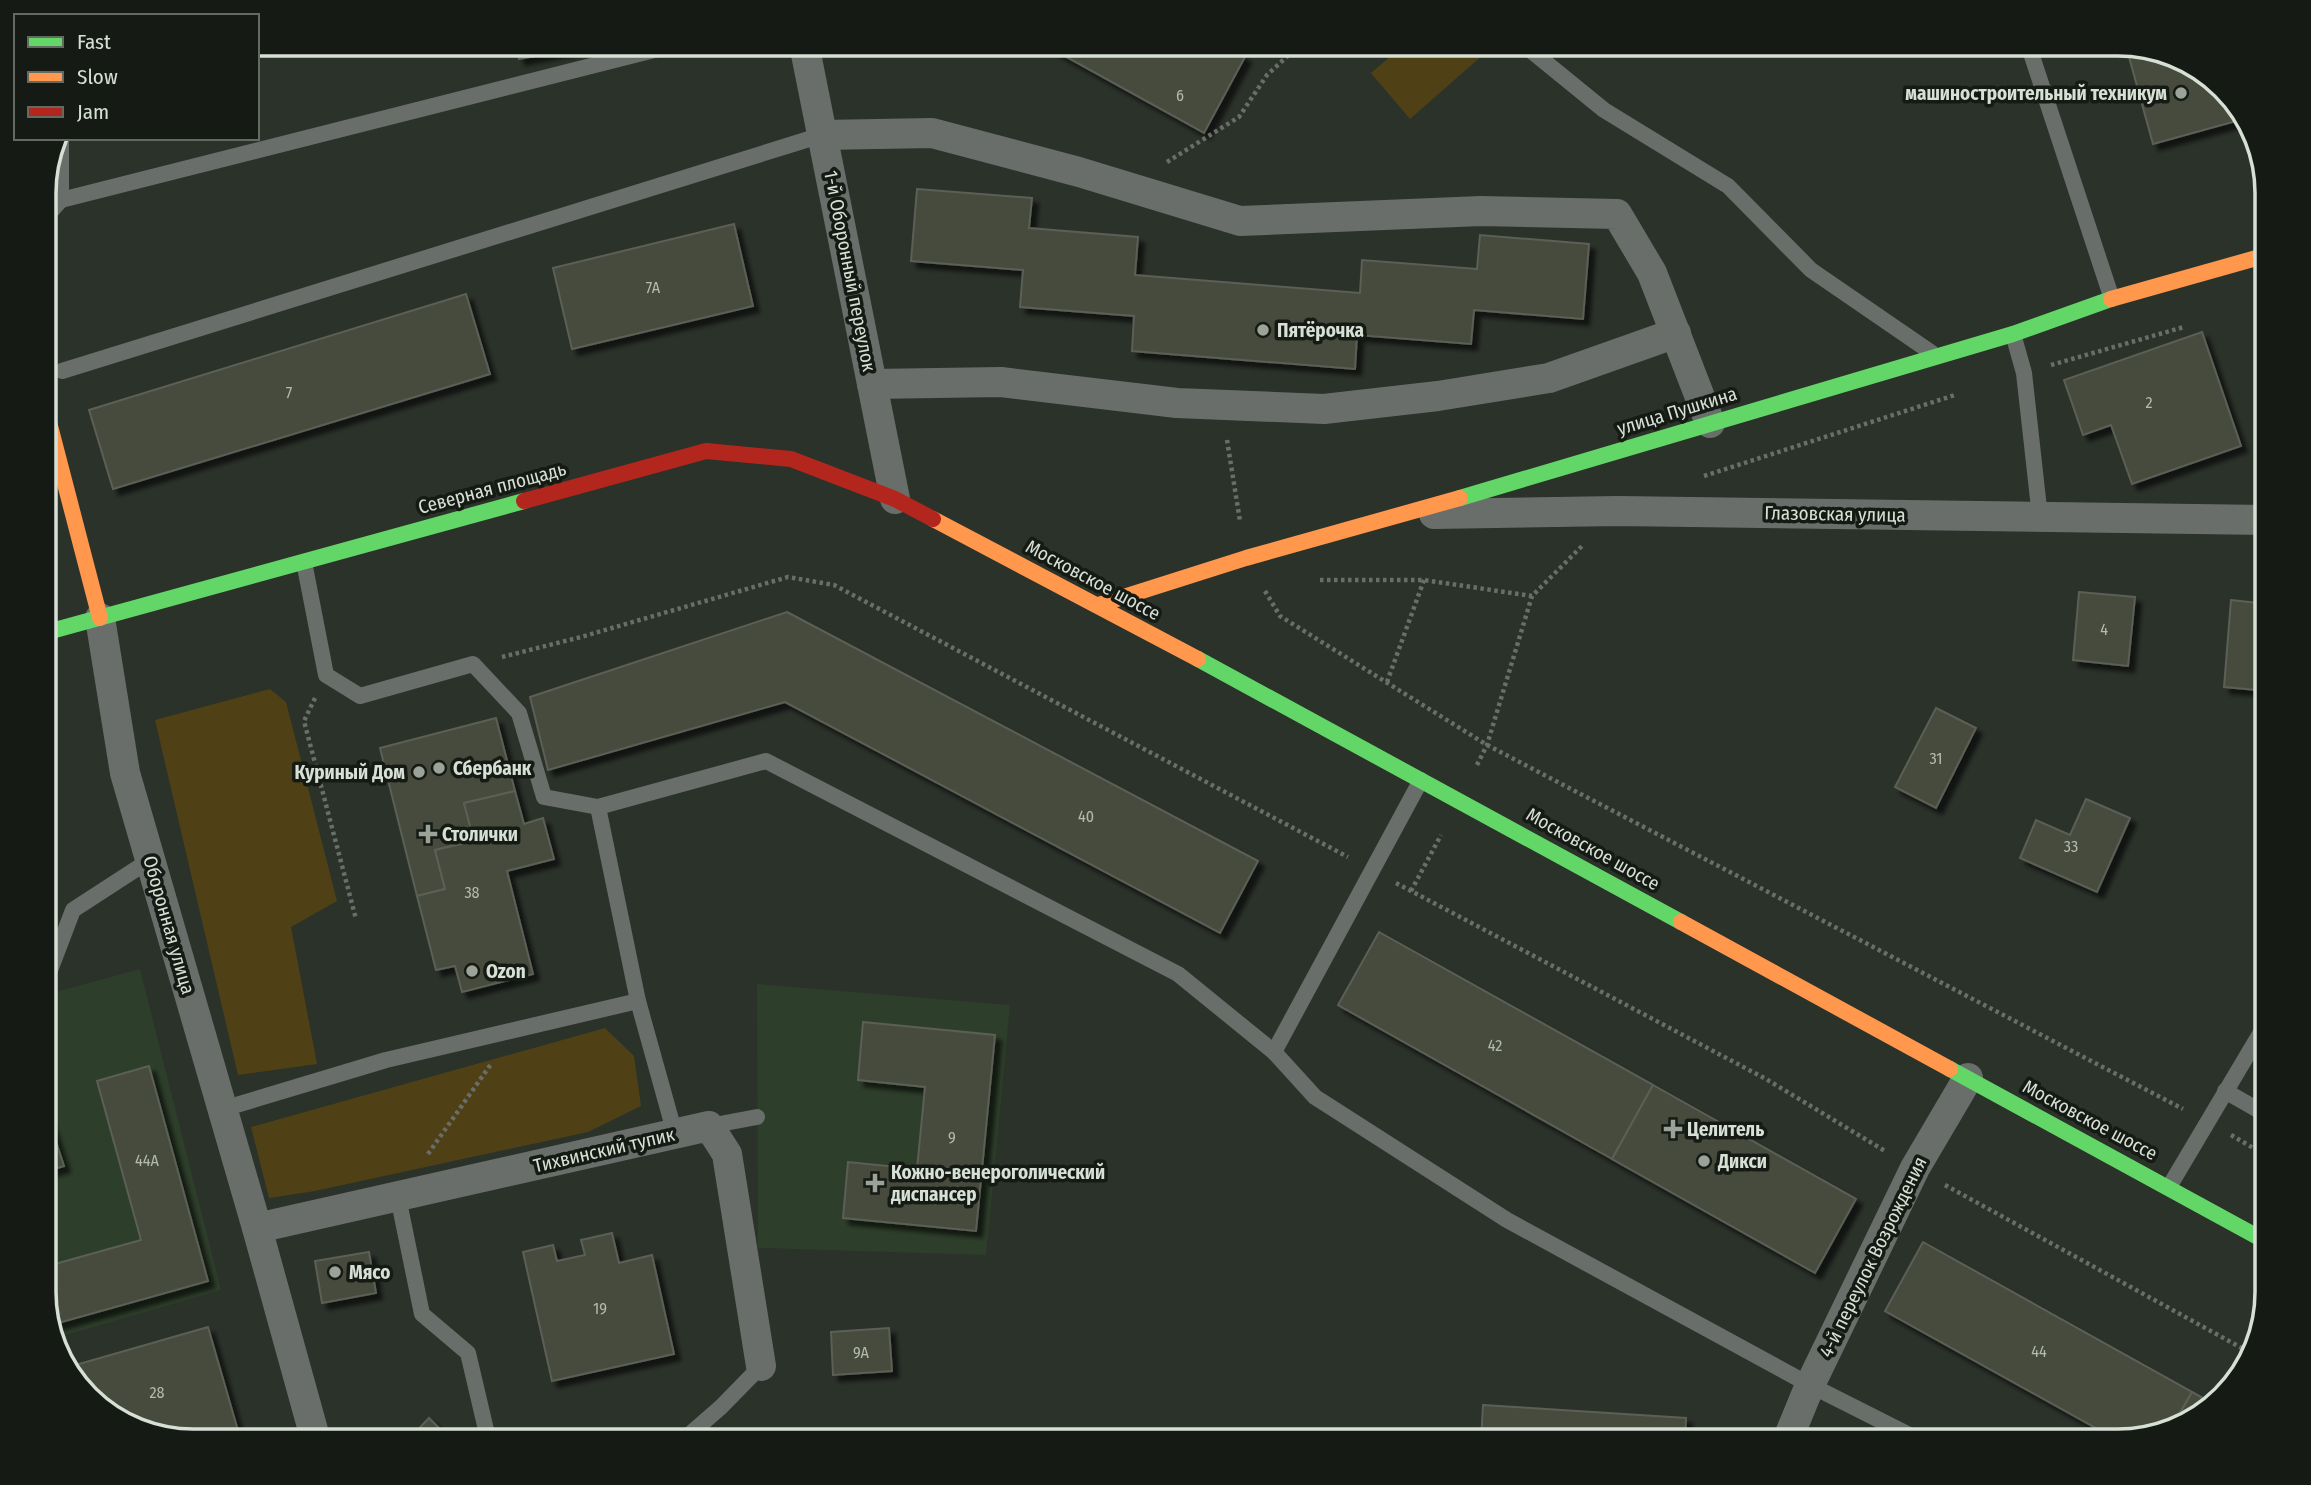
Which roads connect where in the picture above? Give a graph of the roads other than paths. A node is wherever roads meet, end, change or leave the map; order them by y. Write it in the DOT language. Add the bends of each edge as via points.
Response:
graph roads {
  1 [pos="631,56"];
  2 [pos="806,56"];
  3 [pos="1537,56"];
  4 [pos="2032,56"];
  5 [pos="822,135"];
  6 [pos="61,158"];
  7 [pos="61,200"];
  8 [pos="56,206"];
  9 [pos="2255,258"];
  10 [pos="2112,299"];
  11 [pos="1675,333"];
  12 [pos="2013,334"];
  13 [pos="1936,356"];
  14 [pos="62,372"];
  15 [pos="872,384"];
  16 [pos="1710,424"];
  17 [pos="56,449"];
  18 [pos="895,499"];
  19 [pos="1402,515"];
  20 [pos="2040,517"];
  21 [pos="2255,520"];
  22 [pos="304,562"];
  23 [pos="1098,605"];
  24 [pos="100,618"];
  25 [pos="56,630"];
  26 [pos="1421,780"];
  27 [pos="598,807"];
  28 [pos="150,860"];
  29 [pos="56,954"];
  30 [pos="638,1001"];
  31 [pos="2255,1042"];
  32 [pos="1274,1052"];
  33 [pos="1968,1078"];
  34 [pos="2225,1091"];
  35 [pos="2255,1108"];
  36 [pos="223,1109"];
  37 [pos="757,1117"];
  38 [pos="709,1126"];
  39 [pos="675,1134"];
  40 [pos="2169,1187"];
  41 [pos="398,1197"];
  42 [pos="257,1228"];
  43 [pos="2255,1235"];
  44 [pos="761,1366"];
  45 [pos="1810,1384"];
  46 [pos="313,1429"];
  47 [pos="486,1429"];
  48 [pos="696,1429"];
  49 [pos="1792,1429"];
  50 [pos="1898,1429"];
  1 -- 7 [label="lane"];
  2 -- 5 [label="street, 1-й Оборонный переулок"];
  3 -- 13 [label="lane" via="1604,110 1728,186 1811,270"];
  4 -- 10 [label="lane"];
  5 -- 11 [label="street" via="932,133 1240,221 1481,211 1617,214 1652,273"];
  5 -- 14 [label="lane"];
  5 -- 15 [label="street, 1-й Оборонный переулок"];
  6 -- 7 [label="lane"];
  7 -- 8 [label="lane"];
  9 -- 10 [label="main road, улица Пушкина"];
  10 -- 12 [label="main road, улица Пушкина"];
  11 -- 15 [label="street" via="1549,378 1324,409 1177,403 1001,382"];
  11 -- 16 [label="street"];
  12 -- 13 [label="main road, улица Пушкина"];
  12 -- 20 [label="lane" via="2024,373"];
  13 -- 16 [label="main road, улица Пушкина"];
  15 -- 18 [label="street, 1-й Оборонный переулок"];
  16 -- 19 [label="main road, улица Пушкина"];
  17 -- 24 [label="main road, Оборонная улица"];
  18 -- 22 [label="main road, Северная площадь" via="791,459 706,451"];
  18 -- 23 [label="main road, Московское шоссе"];
  19 -- 20 [label="street, Глазовская улица" via="1618,511"];
  19 -- 23 [label="main road, улица Пушкина"];
  20 -- 21 [label="street, Глазовская улица"];
  22 -- 24 [label="main road, Северная площадь"];
  22 -- 27 [label="lane" via="326,675 360,696 474,664 519,713 544,797"];
  23 -- 26 [label="main road, Московское шоссе"];
  24 -- 25 [label="main road, Северная площадь"];
  24 -- 28 [label="street, Оборонная улица" via="125,773"];
  26 -- 32 [label="lane"];
  26 -- 33 [label="main road, Московское шоссе"];
  27 -- 30 [label="lane"];
  27 -- 32 [label="lane" via="766,761 1178,974"];
  28 -- 29 [label="lane" via="73,910"];
  28 -- 36 [label="street, Оборонная улица"];
  30 -- 36 [label="lane" via="386,1060"];
  30 -- 39 [label="lane"];
  31 -- 34 [label="lane"];
  32 -- 45 [label="lane" via="1315,1097 1507,1220"];
  33 -- 40 [label="main road, Московское шоссе"];
  33 -- 45 [label="street, 4-й переулок Возрождения" via="1915,1168"];
  34 -- 35 [label="lane"];
  34 -- 40 [label="lane"];
  36 -- 42 [label="street, Оборонная улица"];
  37 -- 38 [label="lane"];
  38 -- 39 [label="street, Тихвинский тупик"];
  38 -- 44 [label="street" via="727,1154"];
  39 -- 41 [label="street, Тихвинский тупик"];
  40 -- 43 [label="main road, Московское шоссе"];
  41 -- 42 [label="street, Тихвинский тупик"];
  41 -- 47 [label="lane" via="422,1314 468,1353"];
  42 -- 46 [label="street, Оборонная улица"];
  44 -- 48 [label="lane"];
  45 -- 49 [label="street, 4-й переулок Возрождения"];
  45 -- 50 [label="lane"];
}
